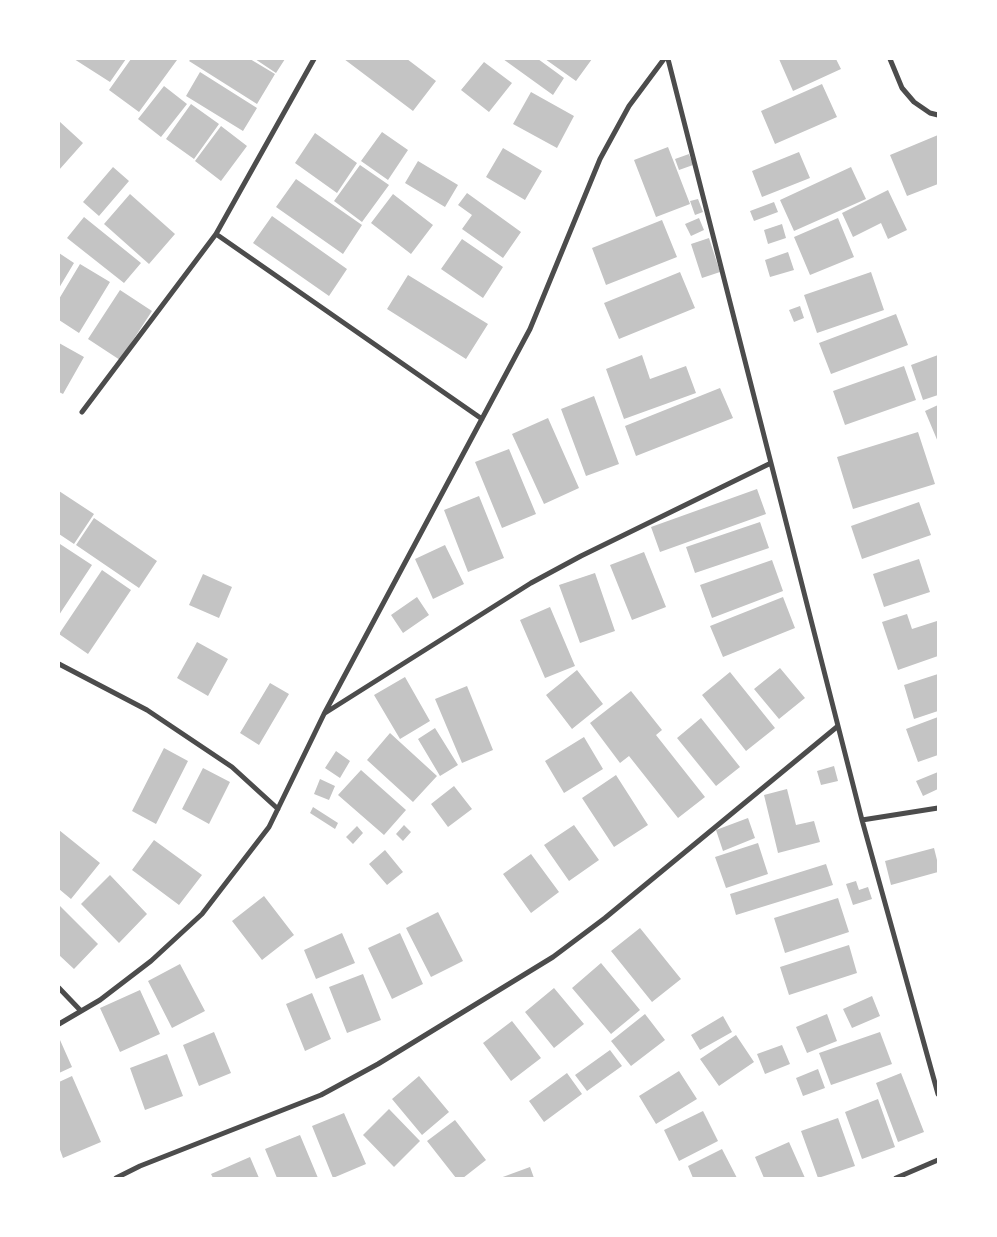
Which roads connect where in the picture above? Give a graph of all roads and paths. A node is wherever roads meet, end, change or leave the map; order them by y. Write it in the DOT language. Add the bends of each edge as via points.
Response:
graph roads {
  1 [pos="314,59"];
  2 [pos="664,59"];
  3 [pos="668,59"];
  4 [pos="890,59"];
  5 [pos="938,115"];
  6 [pos="216,234"];
  7 [pos="82,412"];
  8 [pos="482,419"];
  9 [pos="771,463"];
  10 [pos="59,664"];
  11 [pos="324,714"];
  12 [pos="838,726"];
  13 [pos="938,808"];
  14 [pos="278,809"];
  15 [pos="862,820"];
  16 [pos="59,988"];
  17 [pos="81,1011"];
  18 [pos="59,1024"];
  19 [pos="938,1094"];
  20 [pos="938,1160"];
  21 [pos="116,1178"];
  22 [pos="896,1178"];
  1 -- 6 [label="street"];
  2 -- 8 [label="street" via="629,106 600,159 530,329"];
  3 -- 9 [label="street"];
  4 -- 5 [label="street" via="902,88 914,102"];
  6 -- 7 [label="street"];
  6 -- 8 [label="street"];
  8 -- 11 [label="street"];
  9 -- 11 [label="street" via="531,583"];
  9 -- 12 [label="street"];
  10 -- 14 [label="street" via="148,710 232,768"];
  11 -- 14 [label="street"];
  12 -- 15 [label="street"];
  12 -- 21 [label="street" via="553,957 321,1095"];
  13 -- 15 [label="street"];
  14 -- 17 [label="street" via="269,827 202,914 151,962"];
  15 -- 19 [label="street"];
  16 -- 17 [label="street"];
  17 -- 18 [label="street"];
  20 -- 22 [label="street"];
}
